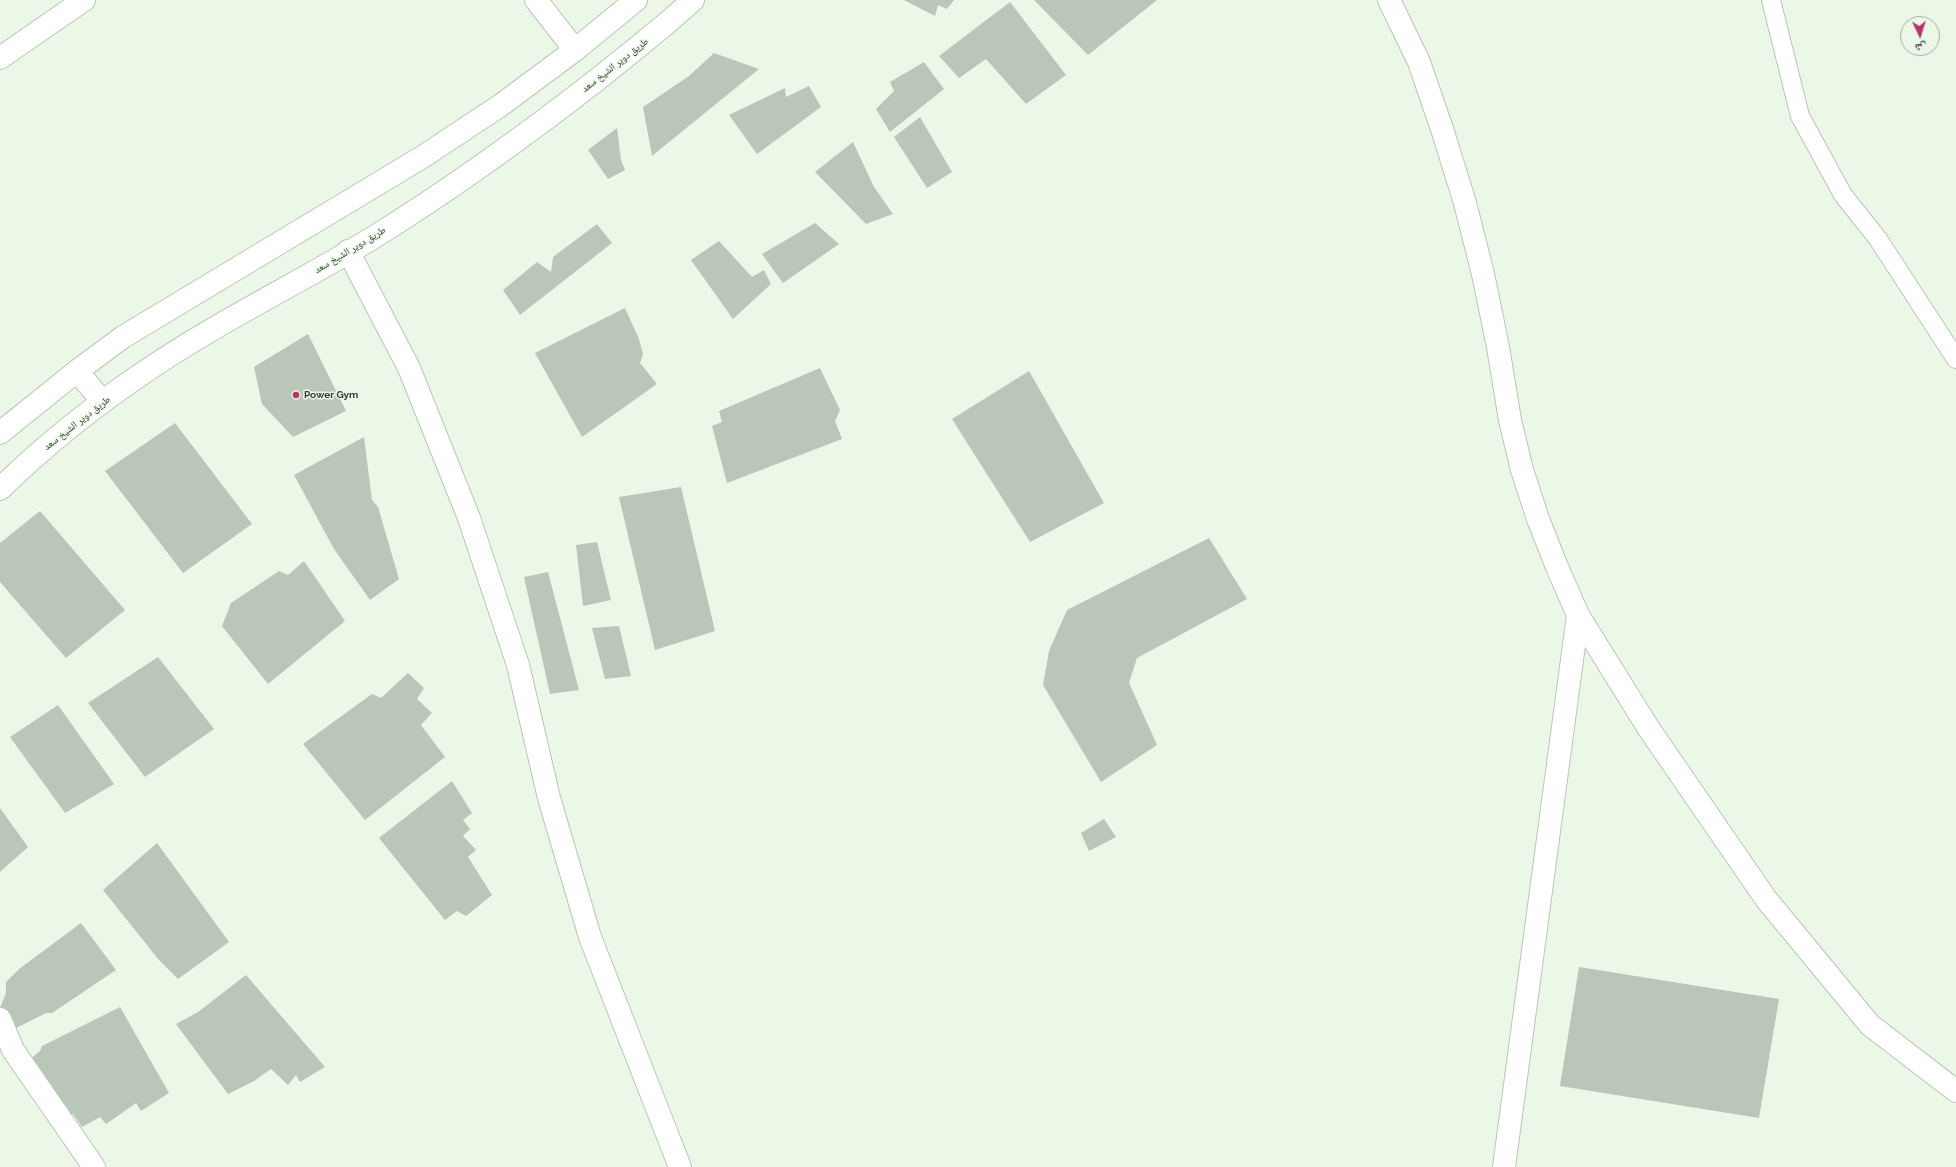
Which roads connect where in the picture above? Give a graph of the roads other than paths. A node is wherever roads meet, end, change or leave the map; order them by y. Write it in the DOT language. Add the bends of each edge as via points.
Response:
graph roads {
  1 [pos="84,0"];
  2 [pos="536,0"];
  3 [pos="636,0"];
  4 [pos="693,0"];
  5 [pos="1389,0"];
  6 [pos="1771,0"];
  7 [pos="575,50"];
  8 [pos="0,58"];
  9 [pos="348,251"];
  10 [pos="1956,359"];
  11 [pos="76,371"];
  12 [pos="103,402"];
  13 [pos="0,433"];
  14 [pos="0,489"];
  15 [pos="1578,615"];
  16 [pos="0,1019"];
  17 [pos="1956,1092"];
  18 [pos="94,1167"];
  19 [pos="680,1167"];
  20 [pos="1504,1167"];
  1 -- 8 [label="street"];
  2 -- 7 [label="street"];
  3 -- 7 [label="street"];
  4 -- 9 [label="street, طريق دوير الشيخ سعد" via="562,107 470,174"];
  5 -- 15 [label="street" via="1419,62 1465,203 1483,274 1510,420 1522,470 1541,526"];
  6 -- 10 [label="lane" via="1800,116 1843,195 1878,238"];
  7 -- 11 [label="street" via="501,105 424,156 171,307"];
  9 -- 12 [label="street, طريق دوير الشيخ سعد" via="194,340"];
  9 -- 19 [label="street" via="409,368 469,518 518,665 549,798 590,937"];
  11 -- 12 [label="street"];
  11 -- 13 [label="street"];
  12 -- 14 [label="street, طريق دوير الشيخ سعد" via="60,435"];
  15 -- 17 [label="street" via="1649,729 1766,899 1870,1025"];
  15 -- 20 [label="street"];
  16 -- 18 [label="street" via="13,1050"];
}
